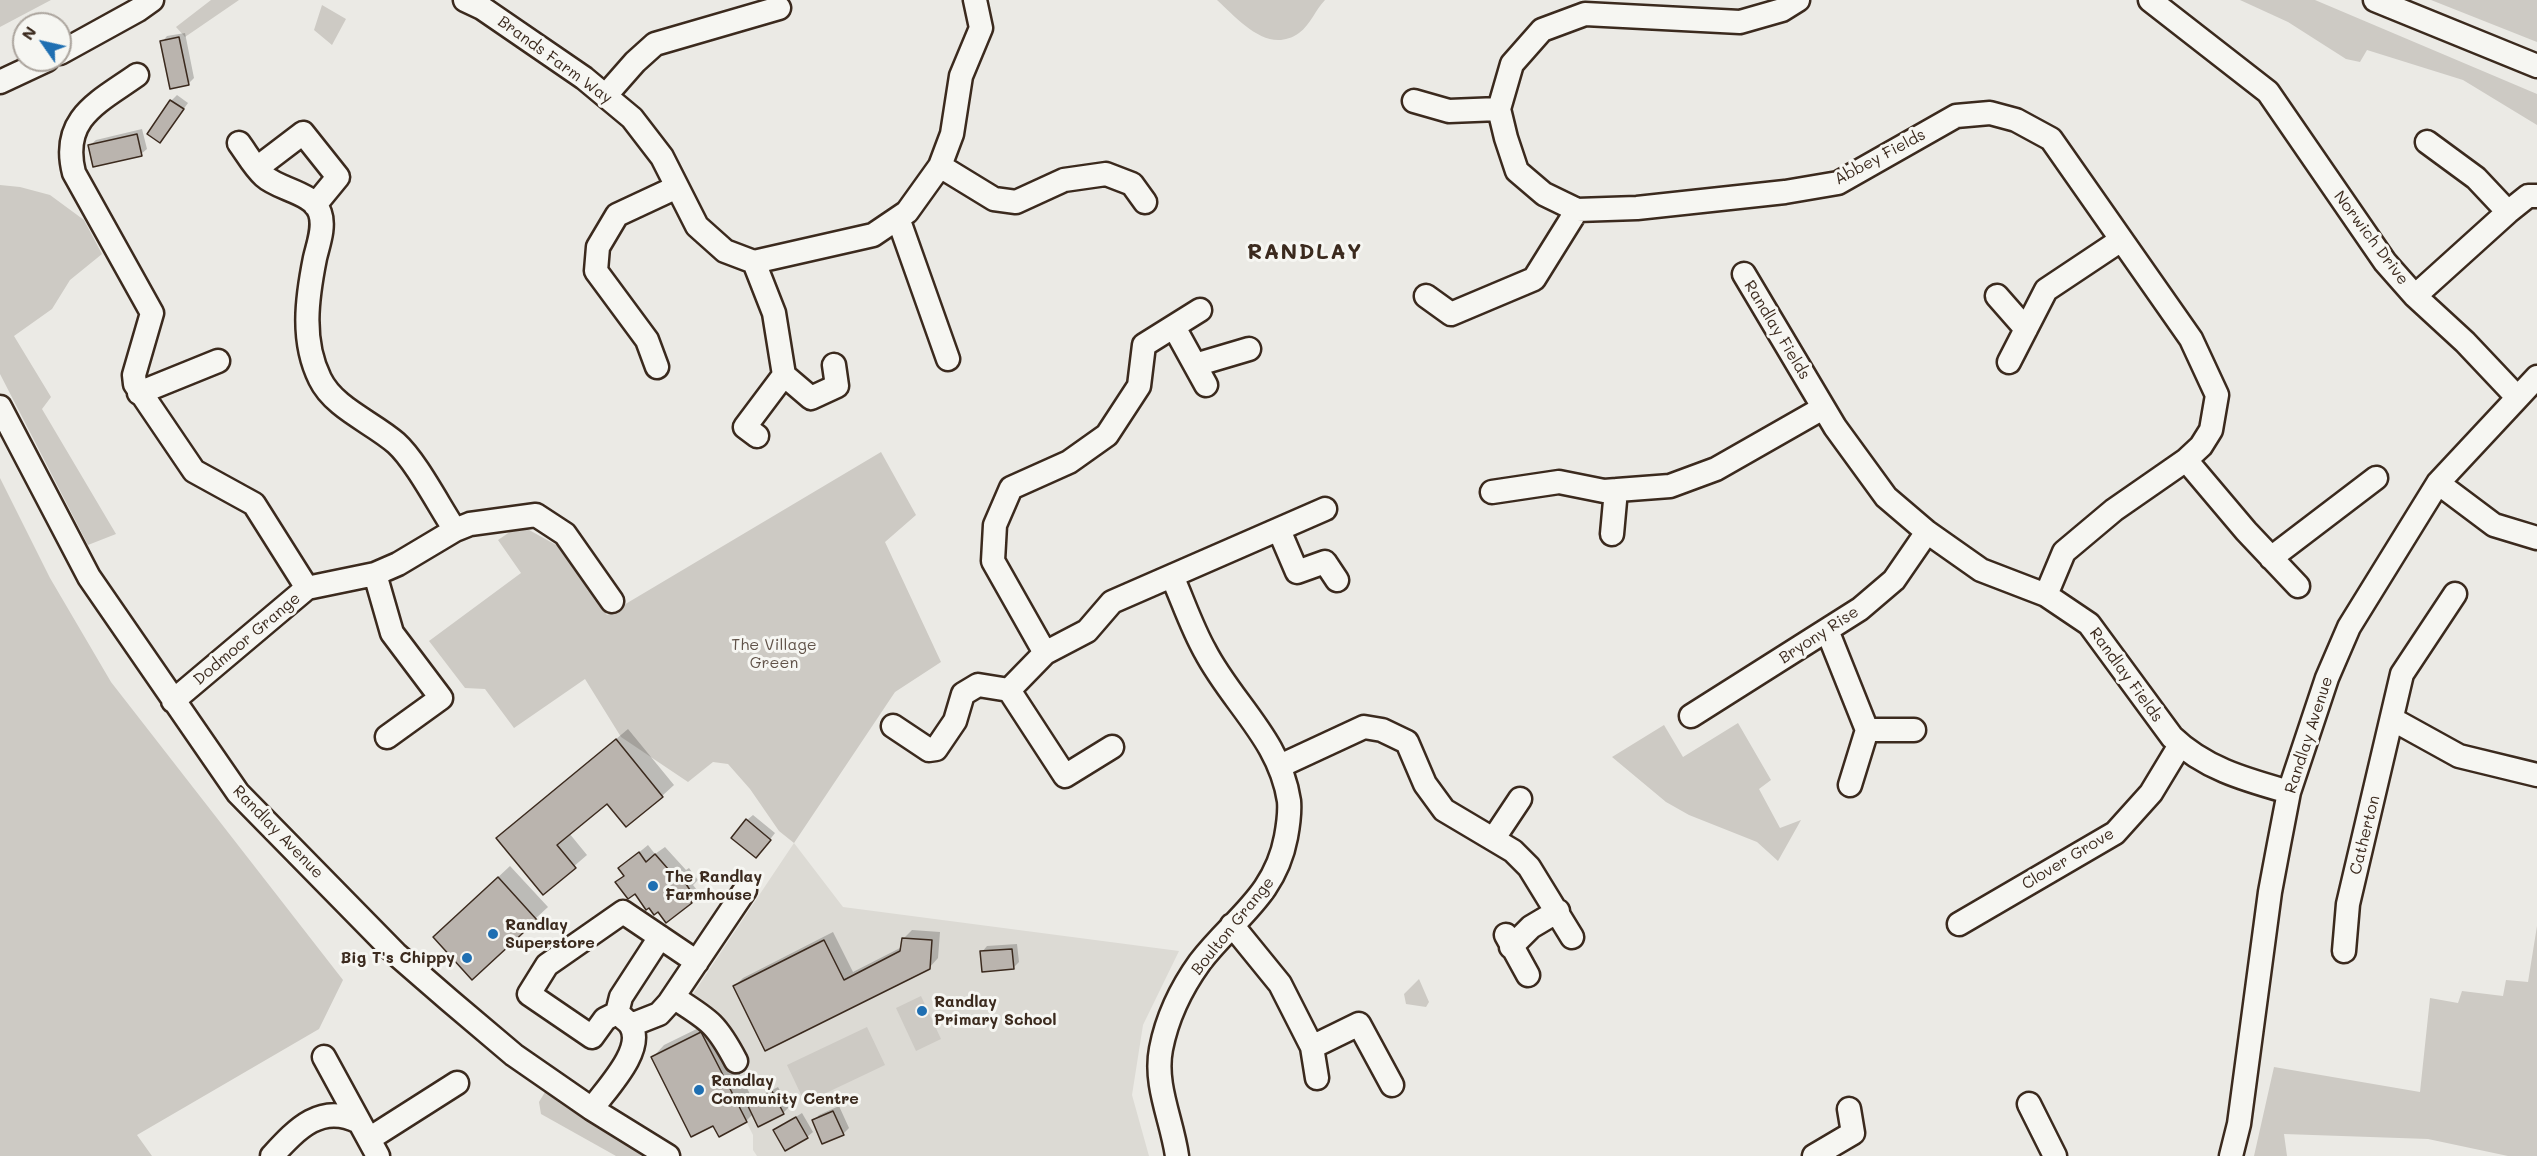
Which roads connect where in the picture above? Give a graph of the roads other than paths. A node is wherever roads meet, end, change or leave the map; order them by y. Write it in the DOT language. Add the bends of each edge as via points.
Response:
graph roads {
  1 [pos="152,0"];
  2 [pos="975,0"];
  3 [pos="1798,0"];
  4 [pos="2150,0"];
  5 [pos="2375,0"];
  6 [pos="478,3"];
  7 [pos="779,8"];
  8 [pos="72,46"];
  9 [pos="2537,66"];
  10 [pos="21,72"];
  11 [pos="137,75"];
  12 [pos="0,82"];
  13 [pos="606,95"];
  14 [pos="1414,101"];
  15 [pos="1499,109"];
  16 [pos="2427,142"];
  17 [pos="240,143"];
  18 [pos="940,166"];
  19 [pos="257,168"];
  20 [pos="677,187"];
  21 [pos="2533,196"];
  22 [pos="1145,202"];
  23 [pos="315,205"];
  24 [pos="1576,210"];
  25 [pos="2508,212"];
  26 [pos="898,218"];
  27 [pos="2121,240"];
  28 [pos="754,262"];
  29 [pos="1744,274"];
  30 [pos="1997,296"];
  31 [pos="2415,296"];
  32 [pos="1425,297"];
  33 [pos="1200,310"];
  34 [pos="1174,327"];
  35 [pos="2026,330"];
  36 [pos="1249,349"];
  37 [pos="948,359"];
  38 [pos="218,361"];
  39 [pos="2009,362"];
  40 [pos="834,366"];
  41 [pos="657,367"];
  42 [pos="784,375"];
  43 [pos="2537,377"];
  44 [pos="139,393"];
  45 [pos="2517,397"];
  46 [pos="0,407"];
  47 [pos="1823,408"];
  48 [pos="757,436"];
  49 [pos="2186,460"];
  50 [pos="2376,478"];
  51 [pos="2438,483"];
  52 [pos="1616,490"];
  53 [pos="1492,492"];
  54 [pos="1325,509"];
  55 [pos="455,530"];
  56 [pos="1279,530"];
  57 [pos="1927,532"];
  58 [pos="1612,534"];
  59 [pos="2537,538"];
  60 [pos="2271,558"];
  61 [pos="375,574"];
  62 [pos="1172,576"];
  63 [pos="1337,580"];
  64 [pos="2298,586"];
  65 [pos="307,588"];
  66 [pos="2455,594"];
  67 [pos="2046,595"];
  68 [pos="612,601"];
  69 [pos="1827,630"];
  70 [pos="1045,653"];
  71 [pos="1009,690"];
  72 [pos="173,701"];
  73 [pos="1691,716"];
  74 [pos="2392,719"];
  75 [pos="893,726"];
  76 [pos="1914,729"];
  77 [pos="1867,730"];
  78 [pos="387,737"];
  79 [pos="2180,745"];
  80 [pos="1112,747"];
  81 [pos="1280,766"];
  82 [pos="2537,775"];
  83 [pos="1850,785"];
  84 [pos="2289,792"];
  85 [pos="1520,799"];
  86 [pos="1494,838"];
  87 [pos="745,890"];
  88 [pos="1558,911"];
  89 [pos="1959,924"];
  90 [pos="1232,925"];
  91 [pos="660,937"];
  92 [pos="1572,937"];
  93 [pos="2344,951"];
  94 [pos="697,962"];
  95 [pos="1528,975"];
  96 [pos="673,997"];
  97 [pos="624,1019"];
  98 [pos="1312,1047"];
  99 [pos="324,1057"];
  100 [pos="736,1061"];
  101 [pos="1317,1078"];
  102 [pos="457,1083"];
  103 [pos="1392,1085"];
  104 [pos="2029,1104"];
  105 [pos="592,1109"];
  106 [pos="1849,1109"];
  107 [pos="368,1139"];
  108 [pos="272,1156"];
  109 [pos="668,1156"];
  110 [pos="1177,1156"];
  111 [pos="1814,1156"];
  112 [pos="2055,1156"];
  113 [pos="2231,1156"];
  1 -- 8 [label="street"];
  2 -- 18 [label="street" via="981,28 961,76 952,134"];
  3 -- 15 [label="street, Abbey Fields" via="1782,10 1740,22 1585,14 1542,30 1512,64"];
  4 -- 31 [label="street, Norwich Drive" via="2268,92 2385,262"];
  5 -- 9 [label="street"];
  6 -- 13 [label="street, Brands Farm Way"];
  7 -- 13 [label="street" via="655,44"];
  10 -- 12 [label="street"];
  11 -- 44 [label="street" via="81,118 70,142 70,158 74,173 152,313 134,375"];
  13 -- 20 [label="street, Brands Farm Way" via="632,118 662,157"];
  14 -- 15 [label="street" via="1449,111"];
  15 -- 24 [label="street, Abbey Fields" via="1517,171 1544,194"];
  16 -- 25 [label="street" via="2476,178"];
  17 -- 19 [label="street"];
  18 -- 22 [label="street" via="994,199 1016,202 1064,180 1106,174 1132,184"];
  18 -- 26 [label="street" via="907,212"];
  19 -- 23 [label="street" via="271,181"];
  19 -- 23 [label="street" via="303,133 338,177"];
  20 -- 28 [label="street, Brands Farm Way" via="697,226 725,251"];
  20 -- 41 [label="street" via="617,215 598,247 596,271 647,340"];
  21 -- 25 [label="street"];
  23 -- 55 [label="street" via="321,224 307,316 316,372 329,393 398,445"];
  24 -- 27 [label="street, Abbey Fields" via="1637,208 1838,183 1956,116 1990,113 2016,120 2051,139"];
  24 -- 32 [label="street" via="1534,279 1450,314"];
  25 -- 31 [label="street"];
  26 -- 28 [label="street" via="873,235"];
  26 -- 37 [label="street"];
  27 -- 35 [label="street" via="2046,290"];
  27 -- 49 [label="street, Abbey Fields" via="2191,339 2217,395 2211,430"];
  28 -- 42 [label="street" via="774,314"];
  29 -- 47 [label="street, Randlay Fields"];
  30 -- 35 [label="street"];
  31 -- 45 [label="street, Norwich Drive"];
  33 -- 34 [label="street"];
  34 -- 36 [label="street" via="1201,375"];
  34 -- 70 [label="street" via="1144,345 1139,386 1107,435 1069,462 1011,488 995,525 993,561"];
  35 -- 39 [label="street"];
  38 -- 44 [label="street"];
  40 -- 42 [label="street" via="837,386 811,398"];
  42 -- 48 [label="street" via="745,427"];
  43 -- 45 [label="street, Randlay Avenue"];
  44 -- 65 [label="street" via="194,471 254,504"];
  45 -- 51 [label="street, Randlay Avenue"];
  46 -- 72 [label="street, Randlay Avenue" via="89,577"];
  47 -- 52 [label="street" via="1716,469 1670,486"];
  47 -- 57 [label="street, Randlay Fields" via="1886,497"];
  49 -- 60 [label="street"];
  49 -- 67 [label="street, Abbey Fields" via="2114,510 2064,552"];
  50 -- 60 [label="street"];
  51 -- 59 [label="street" via="2494,525"];
  51 -- 84 [label="street, Randlay Avenue" via="2349,627 2327,678"];
  52 -- 53 [label="street" via="1559,482"];
  52 -- 58 [label="street"];
  54 -- 56 [label="street"];
  55 -- 61 [label="street, Dodmoor Grange"];
  55 -- 68 [label="street, Dodmoor Grange" via="487,521 536,515 566,534"];
  56 -- 62 [label="street"];
  56 -- 63 [label="street" via="1297,572 1325,562"];
  57 -- 67 [label="street, Randlay Fields" via="1981,570"];
  57 -- 69 [label="street, Bryony Rise" via="1894,580"];
  60 -- 64 [label="street"];
  61 -- 65 [label="street, Dodmoor Grange"];
  61 -- 78 [label="street" via="392,633 441,698"];
  62 -- 70 [label="street" via="1112,602 1087,631"];
  62 -- 81 [label="street, Boulton Grange" via="1205,652 1260,729"];
  65 -- 72 [label="street, Dodmoor Grange"];
  66 -- 74 [label="street, Catherton" via="2402,674"];
  67 -- 79 [label="street, Randlay Fields" via="2089,624"];
  69 -- 73 [label="street, Bryony Rise"];
  69 -- 77 [label="street"];
  70 -- 71 [label="street"];
  71 -- 75 [label="street" via="978,685 963,694 955,721 936,749 929,750"];
  71 -- 80 [label="street" via="1065,776"];
  72 -- 105 [label="street, Randlay Avenue" via="238,793 396,954 514,1055"];
  74 -- 82 [label="street" via="2459,756"];
  74 -- 93 [label="street, Catherton" via="2348,904"];
  76 -- 77 [label="street"];
  77 -- 83 [label="street"];
  79 -- 84 [label="street, Randlay Fields" via="2213,767"];
  79 -- 89 [label="street, Clover Grove" via="2151,793 2115,833"];
  81 -- 86 [label="street" via="1364,727 1382,730 1407,742 1425,784 1443,810"];
  81 -- 90 [label="street, Boulton Grange" via="1289,802 1283,852 1266,888"];
  84 -- 113 [label="street, Randlay Avenue" via="2270,892 2239,1124"];
  85 -- 86 [label="street"];
  86 -- 88 [label="street" via="1529,867"];
  87 -- 94 [label="street" via="719,914"];
  88 -- 92 [label="street"];
  88 -- 95 [label="street" via="1508,941"];
  90 -- 98 [label="street" via="1280,984"];
  90 -- 110 [label="street, Boulton Grange" via="1182,992 1161,1050 1159,1075"];
  91 -- 94 [label="street"];
  91 -- 97 [label="street" via="621,996"];
  91 -- 97 [label="street" via="623,912 548,965 529,994 592,1037 605,1019"];
  94 -- 96 [label="street"];
  96 -- 97 [label="street" via="659,1014"];
  96 -- 100 [label="street" via="712,1023"];
  97 -- 105 [label="street" via="635,1040 633,1052"];
  98 -- 101 [label="street"];
  98 -- 103 [label="street" via="1359,1024"];
  99 -- 107 [label="street"];
  102 -- 107 [label="street"];
  104 -- 112 [label="street"];
  105 -- 109 [label="street, Randlay Avenue"];
  106 -- 111 [label="street" via="1853,1133"];
  107 -- 108 [label="street" via="336,1114 316,1118 293,1133"];
}
